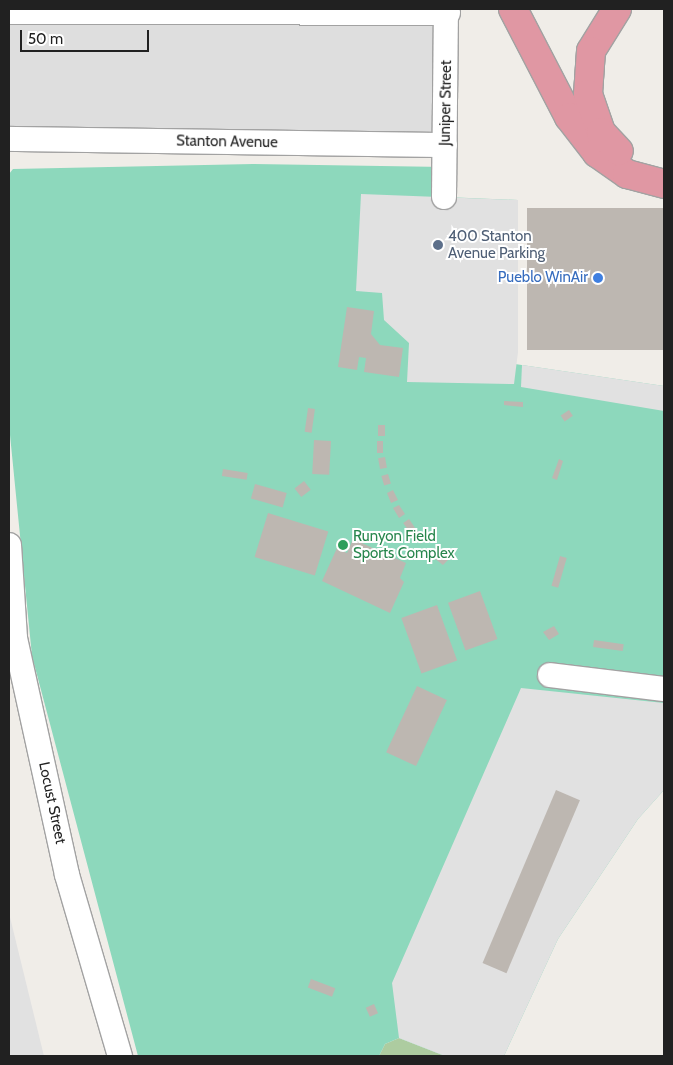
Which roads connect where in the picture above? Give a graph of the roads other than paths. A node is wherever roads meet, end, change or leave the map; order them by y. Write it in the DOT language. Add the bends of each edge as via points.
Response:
graph roads {
  1 [pos="513,9"];
  2 [pos="617,9"];
  3 [pos="447,11"];
  4 [pos="9,12"];
  5 [pos="9,140"];
  6 [pos="445,145"];
  7 [pos="664,168"];
  8 [pos="664,184"];
  9 [pos="444,197"];
  10 [pos="9,545"];
  11 [pos="550,675"];
  12 [pos="664,689"];
  13 [pos="109,1015"];
  14 [pos="108,1056"];
  15 [pos="120,1056"];
  1 -- 8 [label="highway" via="569,117 597,153 627,174"];
  2 -- 7 [label="highway" via="591,51 588,94 592,114 601,132 624,156"];
  3 -- 4 [label="street"];
  3 -- 6 [label="street, Juniper Street"];
  5 -- 6 [label="street, Stanton Avenue"];
  6 -- 9 [label="street, Juniper Street"];
  10 -- 13 [label="street, Locust Street" via="15,638 67,875"];
  11 -- 12 [label="street"];
  13 -- 14 [label="street"];
  13 -- 15 [label="street, Locust Street"];
}
